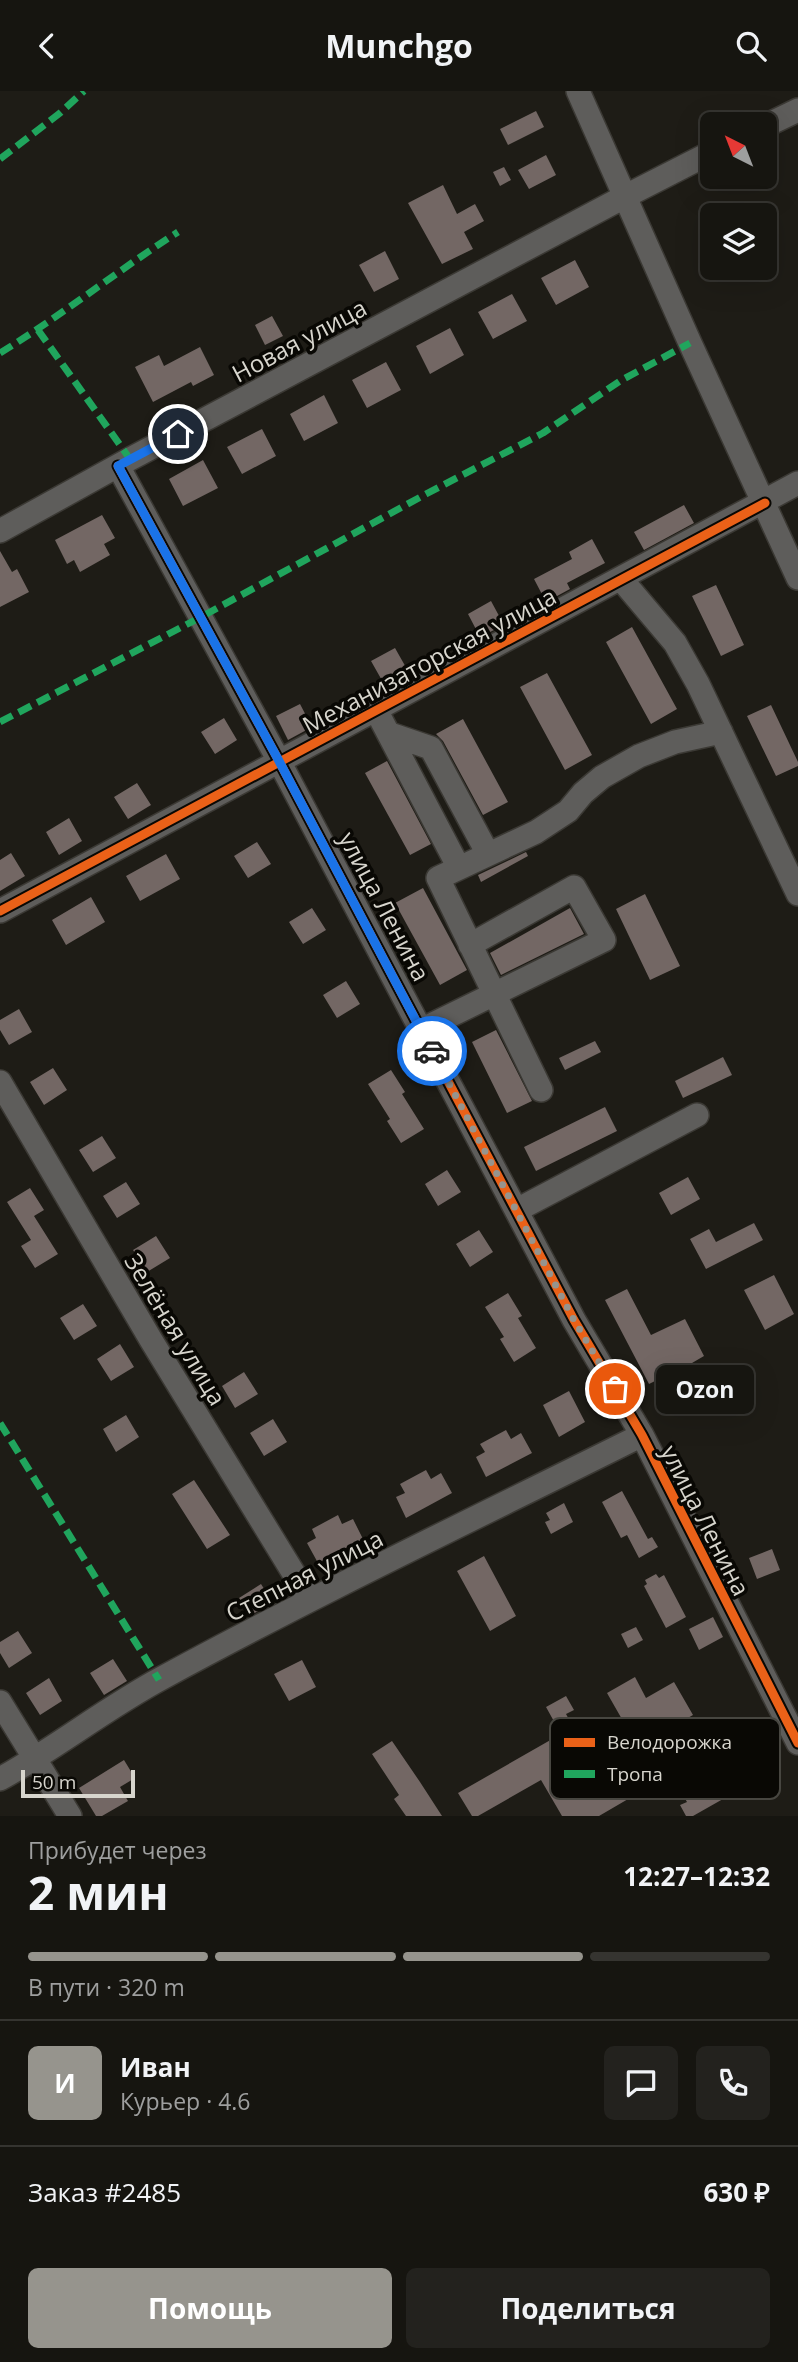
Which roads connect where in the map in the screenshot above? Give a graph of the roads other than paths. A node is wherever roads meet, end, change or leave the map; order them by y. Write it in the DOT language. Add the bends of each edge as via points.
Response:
graph roads {
  1 [pos="578,91"];
  2 [pos="798,110"];
  3 [pos="777,120"];
  4 [pos="700,158"];
  5 [pos="624,197"];
  6 [pos="118,466"];
  7 [pos="798,483"];
  8 [pos="765,503"];
  9 [pos="0,531"];
  10 [pos="798,577"];
  11 [pos="621,579"];
  12 [pos="376,710"];
  13 [pos="721,731"];
  14 [pos="390,734"];
  15 [pos="279,761"];
  16 [pos="488,855"];
  17 [pos="459,868"];
  18 [pos="798,894"];
  19 [pos="0,911"];
  20 [pos="470,945"];
  21 [pos="495,995"];
  22 [pos="421,1030"];
  23 [pos="0,1082"];
  24 [pos="541,1090"];
  25 [pos="697,1115"];
  26 [pos="517,1210"];
  27 [pos="642,1435"];
  28 [pos="310,1600"];
  29 [pos="0,1702"];
  30 [pos="798,1743"];
  31 [pos="36,1759"];
  32 [pos="0,1779"];
  33 [pos="70,1816"];
  1 -- 5 [label="street"];
  2 -- 3 [label="street"];
  4 -- 5 [label="street, Новая улица"];
  5 -- 6 [label="street, Новая улица"];
  5 -- 8 [label="street"];
  6 -- 9 [label="street, Новая улица"];
  6 -- 15 [label="street, улица Ленина"];
  7 -- 8 [label="street, Механизаторская улица"];
  8 -- 10 [label="street"];
  8 -- 11 [label="street, Механизаторская улица"];
  11 -- 12 [label="street, Механизаторская улица"];
  11 -- 13 [label="street" via="675,643"];
  12 -- 14 [label="street"];
  12 -- 15 [label="street, Механизаторская улица"];
  13 -- 16 [label="street" via="639,756 602,777 568,811 536,832"];
  13 -- 18 [label="street"];
  14 -- 16 [label="street" via="431,748"];
  14 -- 17 [label="street"];
  15 -- 19 [label="street, Механизаторская улица"];
  15 -- 22 [label="street, улица Ленина"];
  16 -- 17 [label="street"];
  17 -- 20 [label="street" via="438,878"];
  20 -- 21 [label="street"];
  20 -- 21 [label="street" via="574,887 604,940"];
  21 -- 22 [label="street"];
  21 -- 24 [label="street"];
  22 -- 26 [label="street, улица Ленина"];
  23 -- 28 [label="street, Зелёная улица"];
  25 -- 26 [label="street"];
  26 -- 27 [label="street, улица Ленина" via="574,1320"];
  27 -- 28 [label="street, Степная улица"];
  27 -- 30 [label="street, улица Ленина"];
  28 -- 31 [label="street, Степная улица" via="159,1680"];
  29 -- 31 [label="street"];
  31 -- 32 [label="street, Степная улица"];
  31 -- 33 [label="street"];
}
